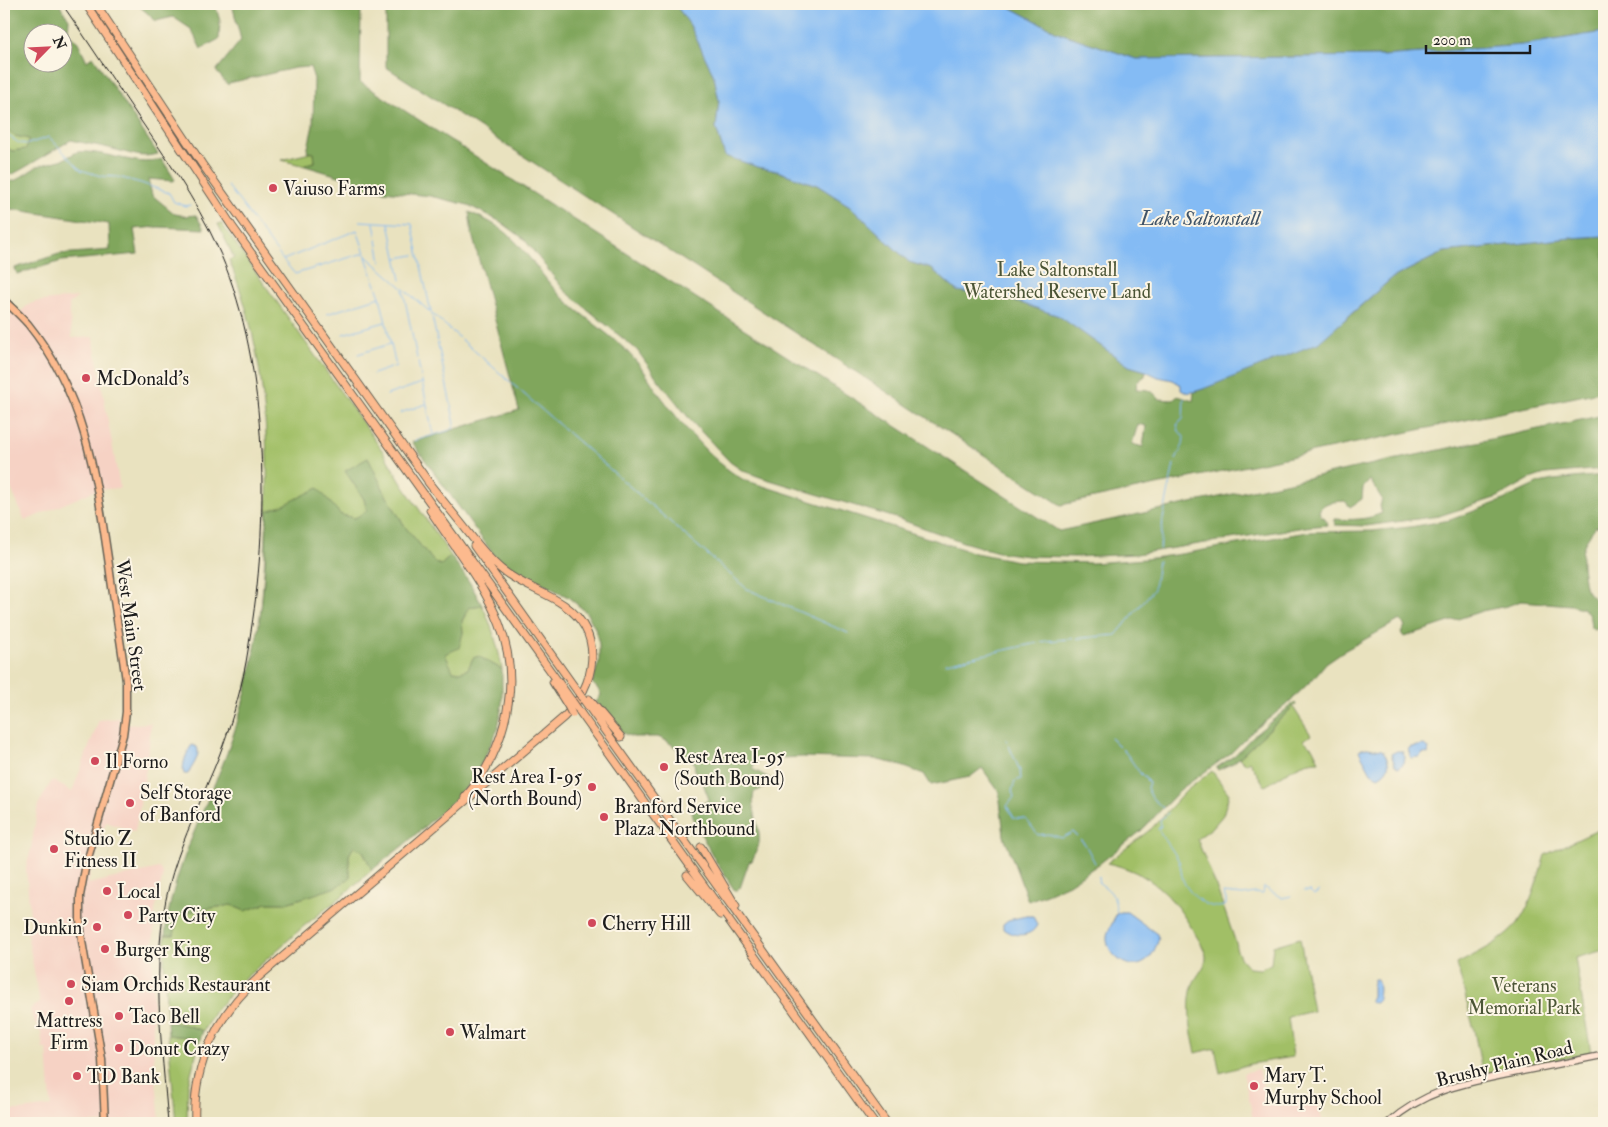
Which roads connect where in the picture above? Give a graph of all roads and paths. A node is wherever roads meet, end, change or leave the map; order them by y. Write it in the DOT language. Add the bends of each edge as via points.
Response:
graph roads {
  1 [pos="86,4"];
  2 [pos="96,4"];
  3 [pos="4,300"];
  4 [pos="388,444"];
  5 [pos="428,482"];
  6 [pos="582,693"];
  7 [pos="621,737"];
  8 [pos="701,847"];
  9 [pos="686,875"];
  10 [pos="755,938"];
  11 [pos="786,1000"];
  12 [pos="1604,1055"];
  13 [pos="105,1123"];
  14 [pos="193,1123"];
  15 [pos="874,1123"];
  16 [pos="887,1123"];
  17 [pos="1388,1123"];
  1 -- 4 [label="highway" via="232,226"];
  2 -- 5 [label="highway" via="202,164"];
  3 -- 13 [label="main road, West Main Street" via="27,322 48,352 70,393 83,428 94,473 125,672 127,702 123,735 85,869 80,909 82,941 102,1059"];
  4 -- 11 [label="highway, bridge" via="542,659 574,711"];
  4 -- 14 [label="highway" via="500,622 510,669 504,725 487,766 463,800 253,979 230,1004 212,1032 199,1065 193,1095"];
  5 -- 6 [label="highway"];
  5 -- 14 [label="highway" via="496,565 577,616 591,646 589,679 578,701 564,717 240,995 217,1028 204,1059"];
  6 -- 7 [label="highway"];
  6 -- 10 [label="highway"];
  8 -- 10 [label="highway"];
  9 -- 11 [label="highway"];
  10 -- 16 [label="highway"];
  11 -- 15 [label="highway"];
  12 -- 17 [label="main road, Brushy Plain Road" via="1453,1087 1414,1103"];
}
